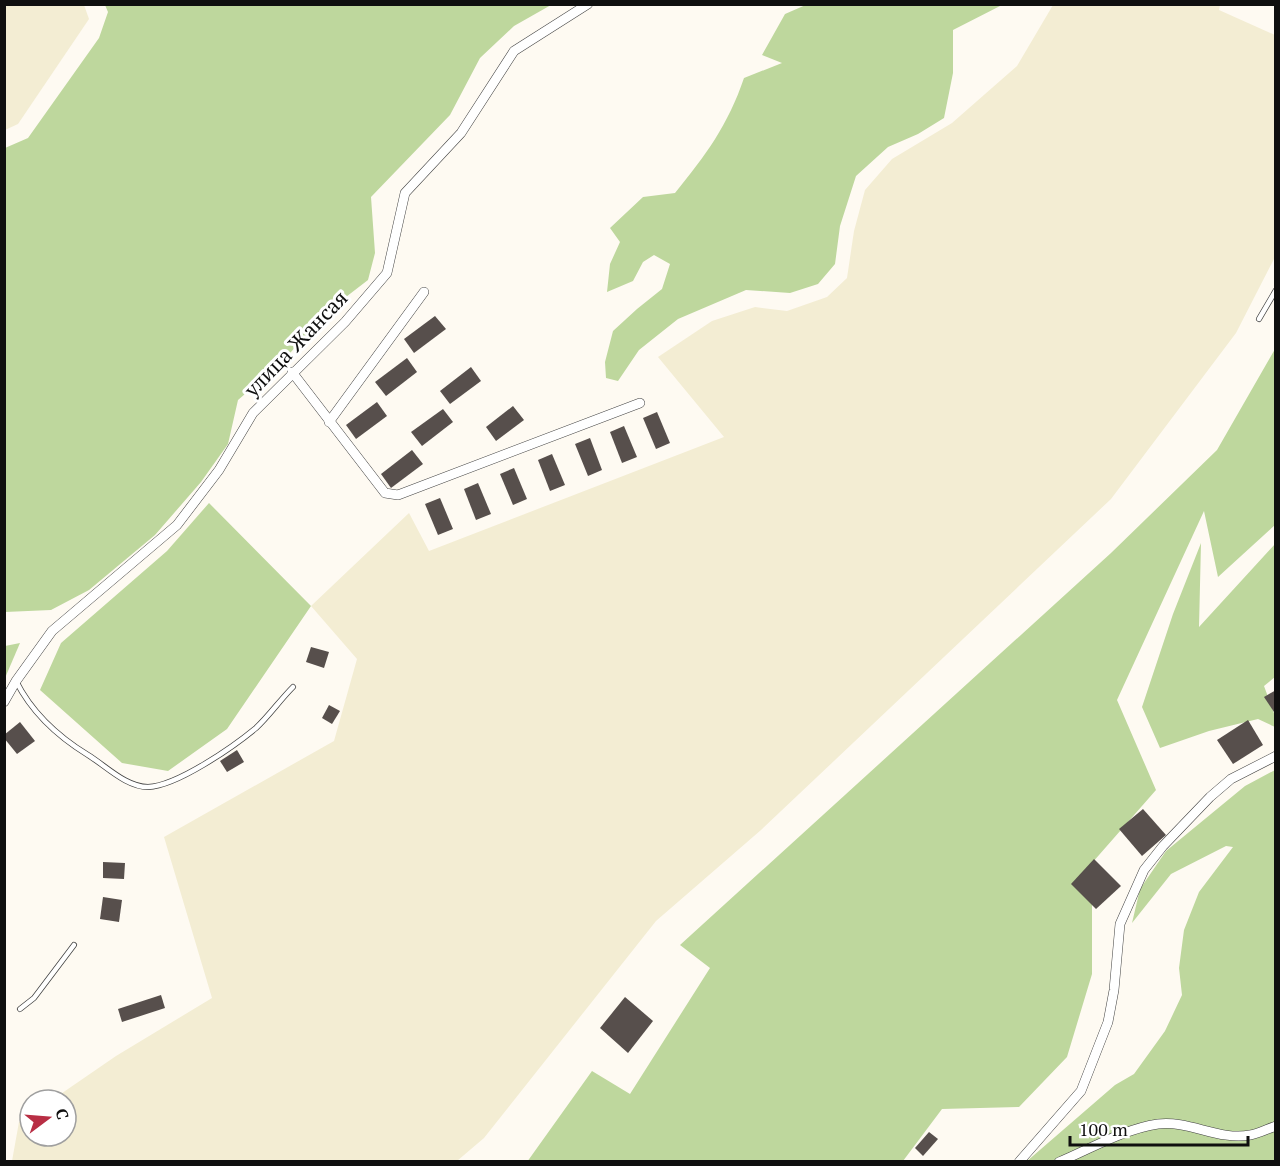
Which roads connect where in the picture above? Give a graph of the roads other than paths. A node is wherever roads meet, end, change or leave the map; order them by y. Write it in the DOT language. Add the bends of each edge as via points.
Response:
graph roads {
  1 [pos="588,4"];
  2 [pos="1275,290"];
  3 [pos="424,292"];
  4 [pos="1259,319"];
  5 [pos="292,372"];
  6 [pos="640,403"];
  7 [pos="329,422"];
  8 [pos="16,681"];
  9 [pos="293,687"];
  10 [pos="4,702"];
  11 [pos="1275,756"];
  12 [pos="74,945"];
  13 [pos="20,1009"];
  14 [pos="1275,1126"];
  15 [pos="1019,1161"];
  16 [pos="1059,1161"];
  1 -- 5 [label="street, улица Жансая" via="514,51 461,133 405,193 387,273 345,322"];
  2 -- 4 [label="lane"];
  3 -- 7 [label="street"];
  5 -- 7 [label="street"];
  5 -- 8 [label="street, улица Жансая" via="253,413 219,470 177,525 52,631"];
  6 -- 7 [label="street" via="398,495 385,493"];
  8 -- 9 [label="lane" via="25,699 49,727 130,783 148,787 189,773 232,745 257,726"];
  8 -- 10 [label="street, улица Жансая"];
  11 -- 15 [label="street" via="1210,796 1144,870 1120,924 1108,1022 1081,1091"];
  12 -- 13 [label="lane" via="34,998"];
  14 -- 16 [label="street" via="1250,1136 1160,1124 1136,1129"];
}
